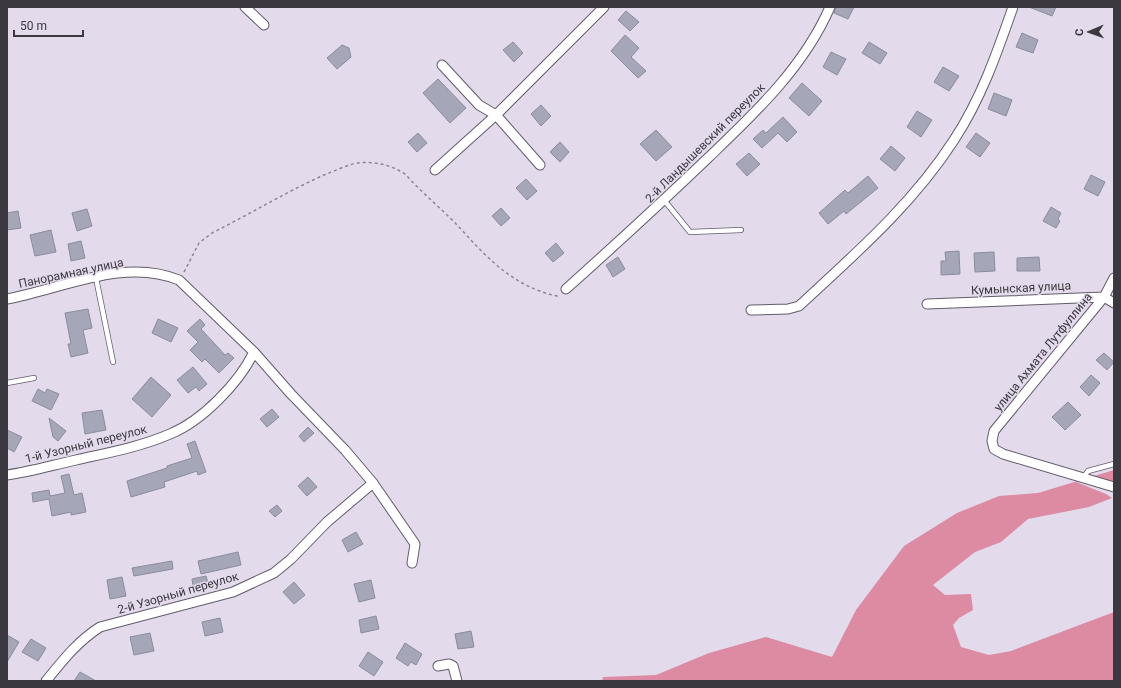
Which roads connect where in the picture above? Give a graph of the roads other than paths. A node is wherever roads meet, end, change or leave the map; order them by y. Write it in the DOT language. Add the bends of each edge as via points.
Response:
graph roads {
  1 [pos="245,7"];
  2 [pos="604,7"];
  3 [pos="830,7"];
  4 [pos="1013,7"];
  5 [pos="264,25"];
  6 [pos="442,65"];
  7 [pos="496,115"];
  8 [pos="540,165"];
  9 [pos="435,170"];
  10 [pos="664,200"];
  11 [pos="741,230"];
  12 [pos="96,278"];
  13 [pos="1114,278"];
  14 [pos="566,289"];
  15 [pos="1104,297"];
  16 [pos="7,299"];
  17 [pos="1114,302"];
  18 [pos="927,304"];
  19 [pos="751,310"];
  20 [pos="254,352"];
  21 [pos="113,362"];
  22 [pos="34,378"];
  23 [pos="7,383"];
  24 [pos="1114,464"];
  25 [pos="7,475"];
  26 [pos="1082,478"];
  27 [pos="373,483"];
  28 [pos="1114,487"];
  29 [pos="412,563"];
  30 [pos="438,666"];
  31 [pos="46,681"];
  32 [pos="457,681"];
  1 -- 5 [label="street"];
  2 -- 7 [label="street"];
  3 -- 10 [label="street, 2-й Ландышевский переулок" via="813,38 767,101"];
  4 -- 19 [label="street" via="993,64 955,140 892,220 800,306 788,309"];
  6 -- 7 [label="street" via="479,105"];
  7 -- 8 [label="street"];
  7 -- 9 [label="street"];
  10 -- 11 [label="lane" via="690,232"];
  10 -- 14 [label="street, 2-й Ландышевский переулок"];
  12 -- 16 [label="street, Панорамная улица"];
  12 -- 20 [label="street, Панорамная улица" via="112,274 146,272 164,274 179,280"];
  12 -- 21 [label="lane"];
  13 -- 15 [label="street, улица Ахмата Лутфуллина"];
  15 -- 17 [label="street, Кумынская улица"];
  15 -- 18 [label="street, Кумынская улица"];
  15 -- 26 [label="street, улица Ахмата Лутфуллина" via="994,432 992,441 994,449 1003,454"];
  20 -- 25 [label="street, 1-й Узорный переулок" via="249,363 224,395 196,419 171,434 124,449"];
  20 -- 27 [label="street, Панорамная улица"];
  22 -- 23 [label="lane"];
  24 -- 26 [label="lane" via="1088,471"];
  26 -- 28 [label="street"];
  27 -- 29 [label="street, Панорамная улица" via="415,544"];
  27 -- 31 [label="street, 2-й Узорный переулок" via="327,522 274,573 233,592 100,627 71,651"];
  30 -- 32 [label="street" via="453,666"];
}
